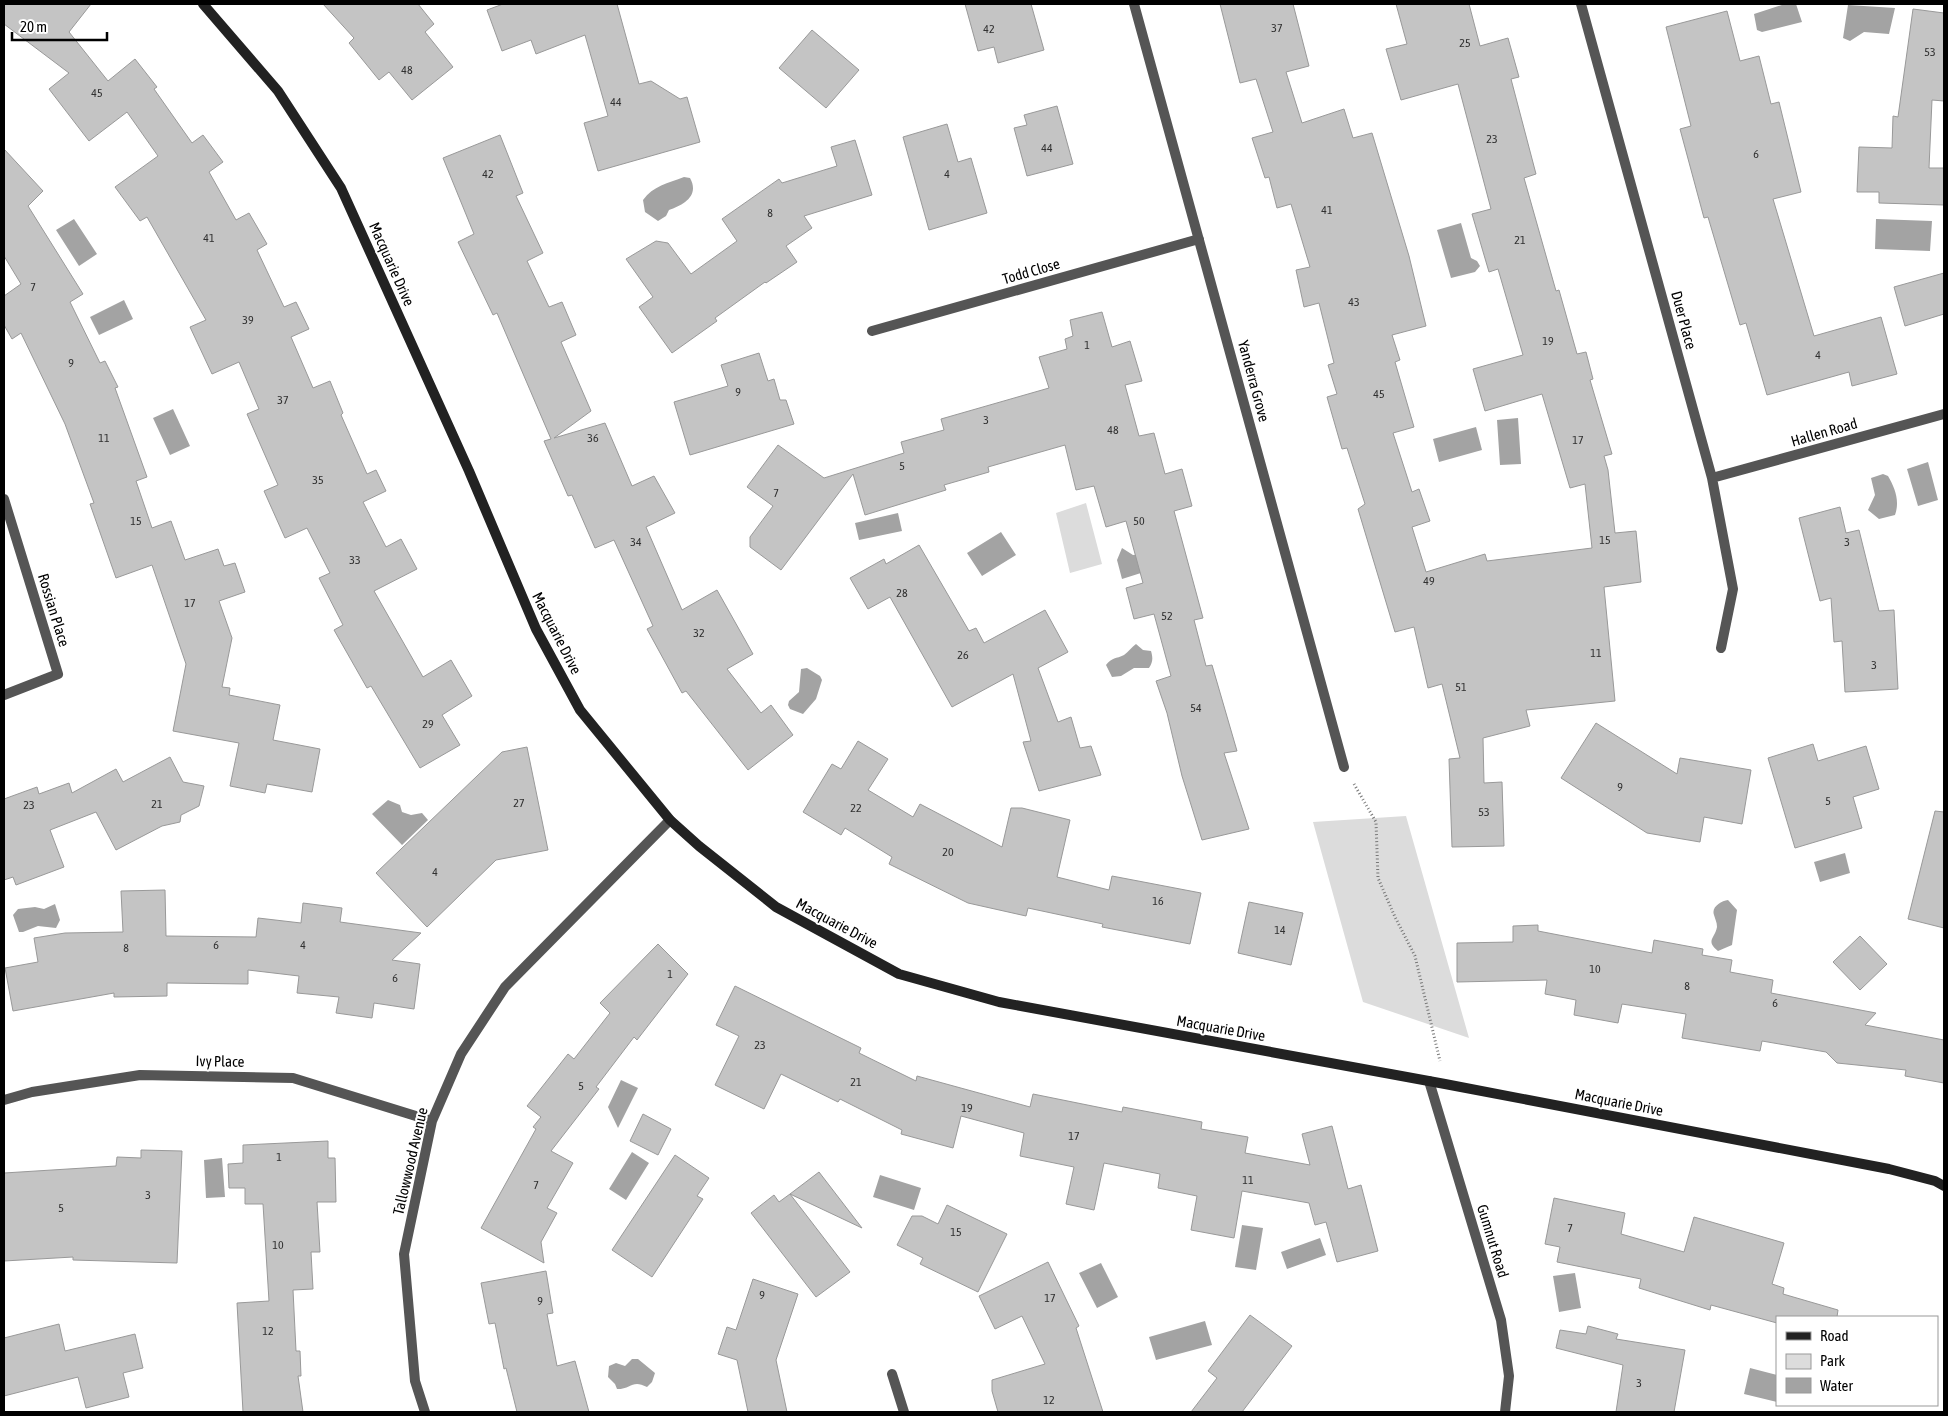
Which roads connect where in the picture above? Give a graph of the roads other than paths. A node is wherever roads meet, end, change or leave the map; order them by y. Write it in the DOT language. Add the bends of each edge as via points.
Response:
graph roads {
  1 [pos="203,4"];
  2 [pos="1134,4"];
  3 [pos="1581,4"];
  4 [pos="1199,239"];
  5 [pos="872,331"];
  6 [pos="1944,414"];
  7 [pos="1712,478"];
  8 [pos="4,499"];
  9 [pos="1721,648"];
  10 [pos="4,695"];
  11 [pos="1344,767"];
  12 [pos="670,820"];
  13 [pos="1429,1081"];
  14 [pos="4,1100"];
  15 [pos="432,1121"];
  16 [pos="1944,1186"];
  17 [pos="892,1374"];
  18 [pos="424,1412"];
  19 [pos="904,1412"];
  20 [pos="1505,1412"];
  1 -- 12 [label="main road, Macquarie Drive" via="278,91 341,188 469,471 536,629 580,710"];
  2 -- 4 [label="street, Yanderra Grove"];
  3 -- 7 [label="street, Duer Place"];
  4 -- 5 [label="street, Todd Close"];
  4 -- 11 [label="street, Yanderra Grove"];
  6 -- 7 [label="street, Hallen Road"];
  7 -- 9 [label="street, Duer Place" via="1732,589"];
  8 -- 10 [label="street, Rossian Place" via="58,674"];
  12 -- 13 [label="main road, Macquarie Drive" via="776,907 899,974 999,1002"];
  12 -- 15 [label="street, Tallowwood Avenue" via="505,987 461,1054"];
  13 -- 16 [label="main road, Macquarie Drive" via="1889,1169"];
  13 -- 20 [label="street, Gumnut Road" via="1501,1320 1509,1376"];
  14 -- 15 [label="street, Ivy Place" via="32,1092 140,1075 294,1078"];
  15 -- 18 [label="street, Tallowwood Avenue" via="404,1254 415,1381"];
  17 -- 19 [label="street"];
}
